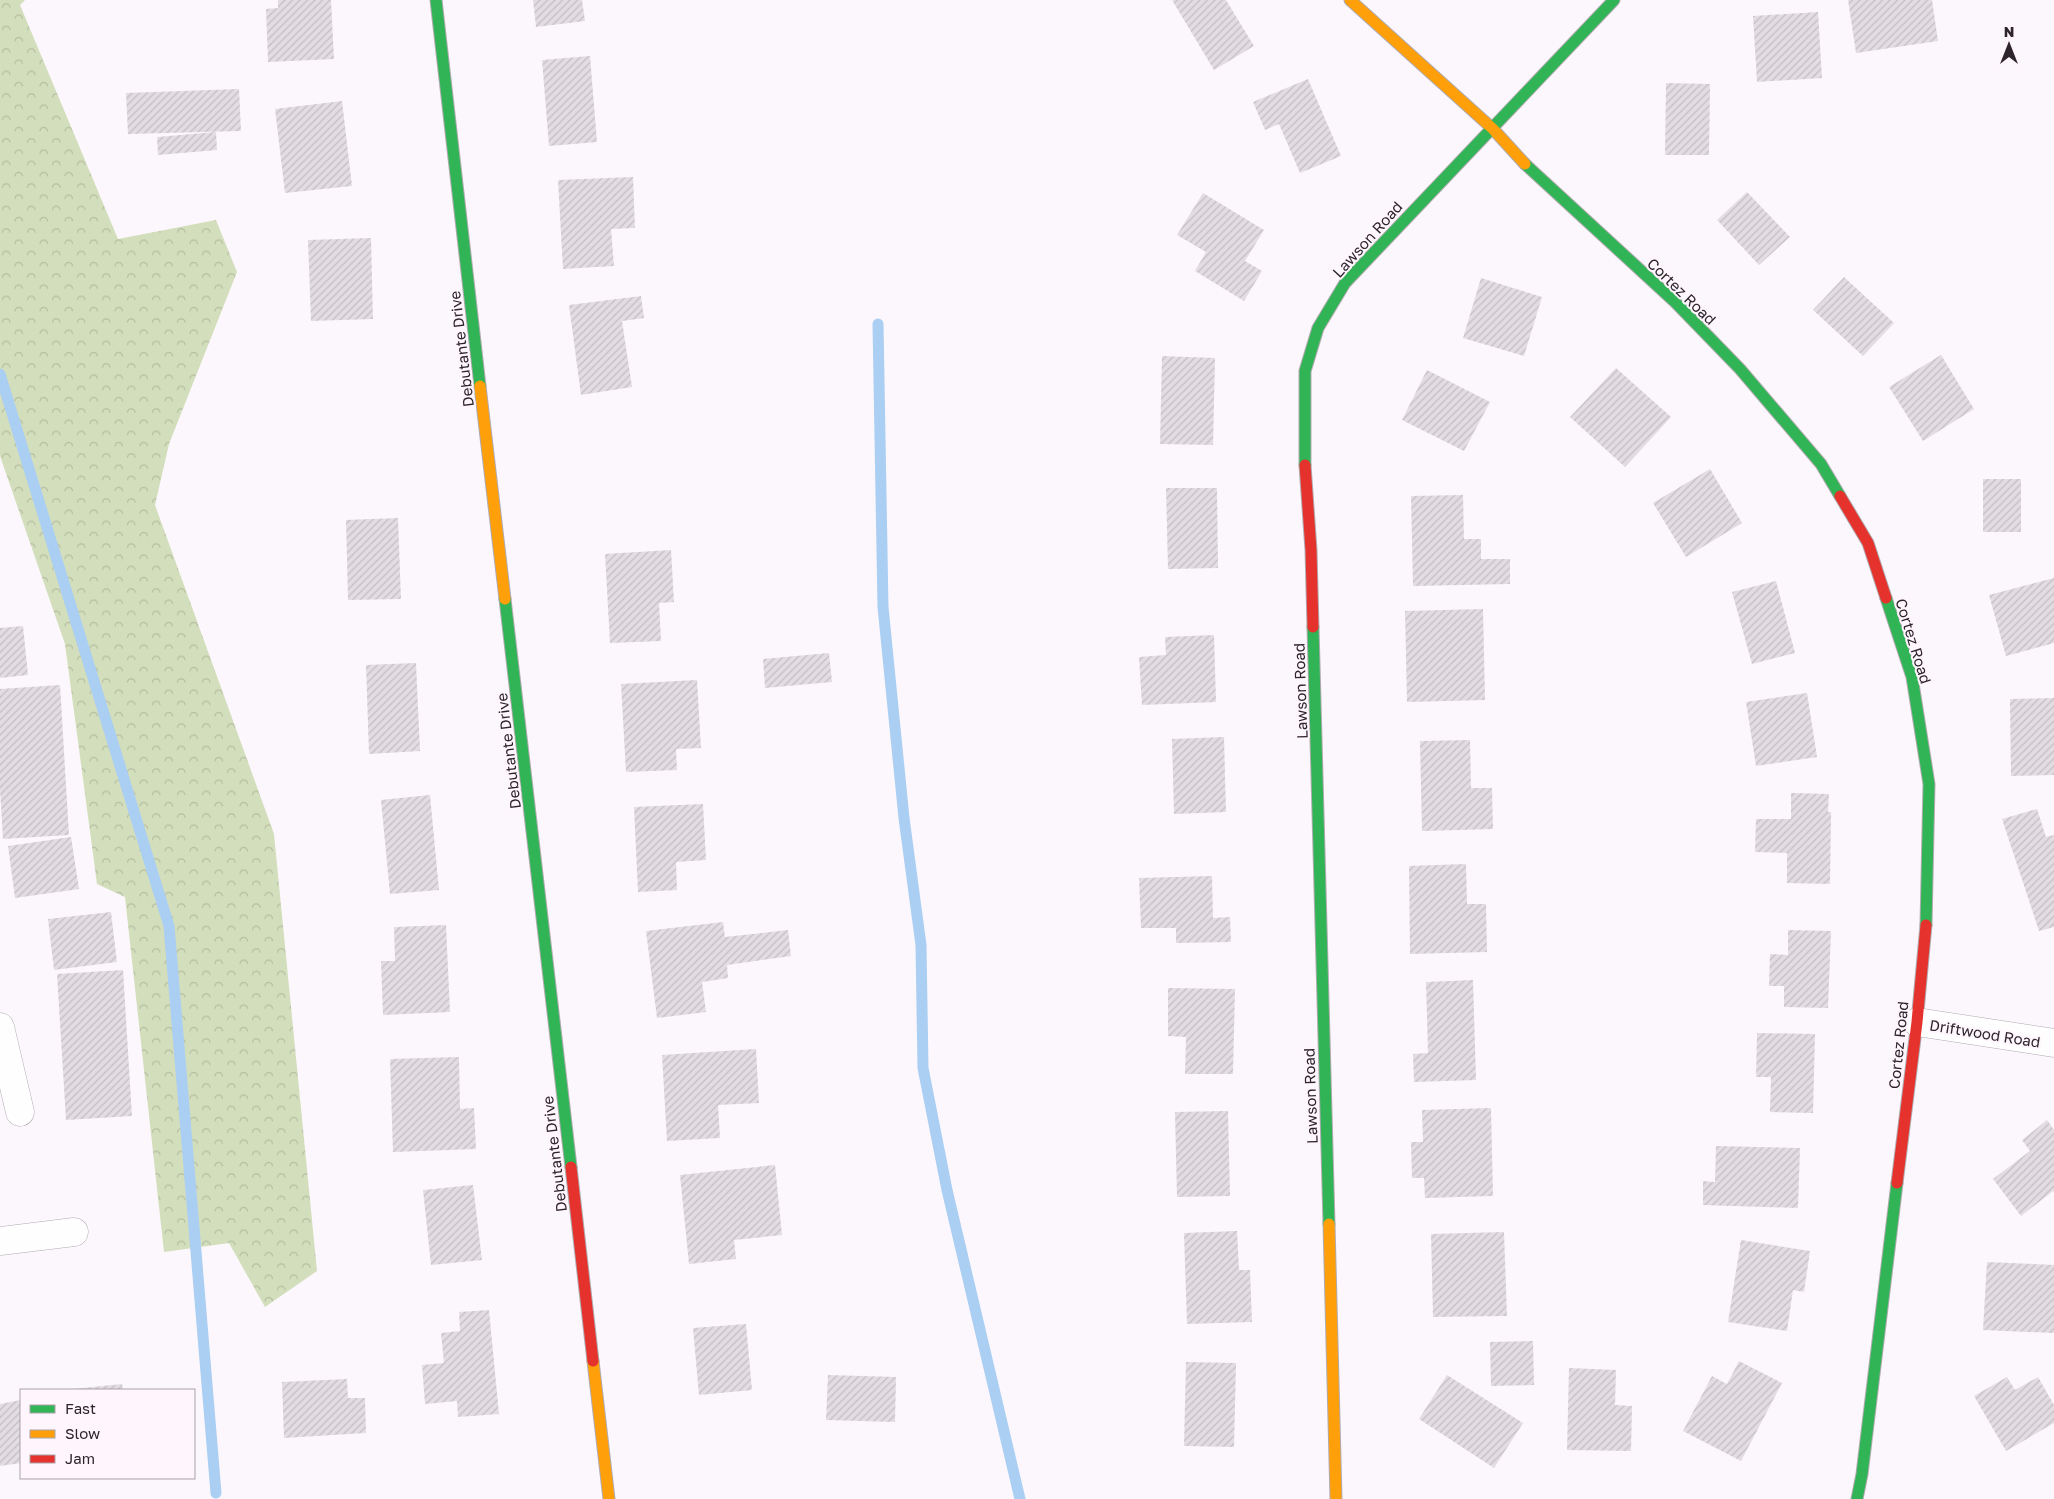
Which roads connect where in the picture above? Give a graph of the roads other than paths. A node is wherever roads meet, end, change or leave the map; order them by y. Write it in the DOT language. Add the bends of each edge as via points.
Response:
graph roads {
  1 [pos="436,0"];
  2 [pos="1350,0"];
  3 [pos="1614,0"];
  4 [pos="1493,129"];
  5 [pos="1917,1022"];
  6 [pos="0,1027"];
  7 [pos="2054,1043"];
  8 [pos="20,1112"];
  9 [pos="74,1232"];
  10 [pos="0,1241"];
  11 [pos="609,1499"];
  12 [pos="1336,1499"];
  13 [pos="1857,1499"];
  1 -- 11 [label="street, Debutante Drive"];
  2 -- 4 [label="street, Cortez Road"];
  3 -- 4 [label="street, Lawson Road"];
  4 -- 5 [label="street, Cortez Road" via="1530,170 1675,302 1740,369 1821,464 1868,543 1912,677 1929,784 1928,898"];
  4 -- 12 [label="street, Lawson Road" via="1345,283 1318,328 1305,371 1304,456 1311,560"];
  5 -- 7 [label="street, Driftwood Road"];
  5 -- 13 [label="street, Cortez Road"];
  6 -- 8 [label="street"];
  9 -- 10 [label="street"];
}
